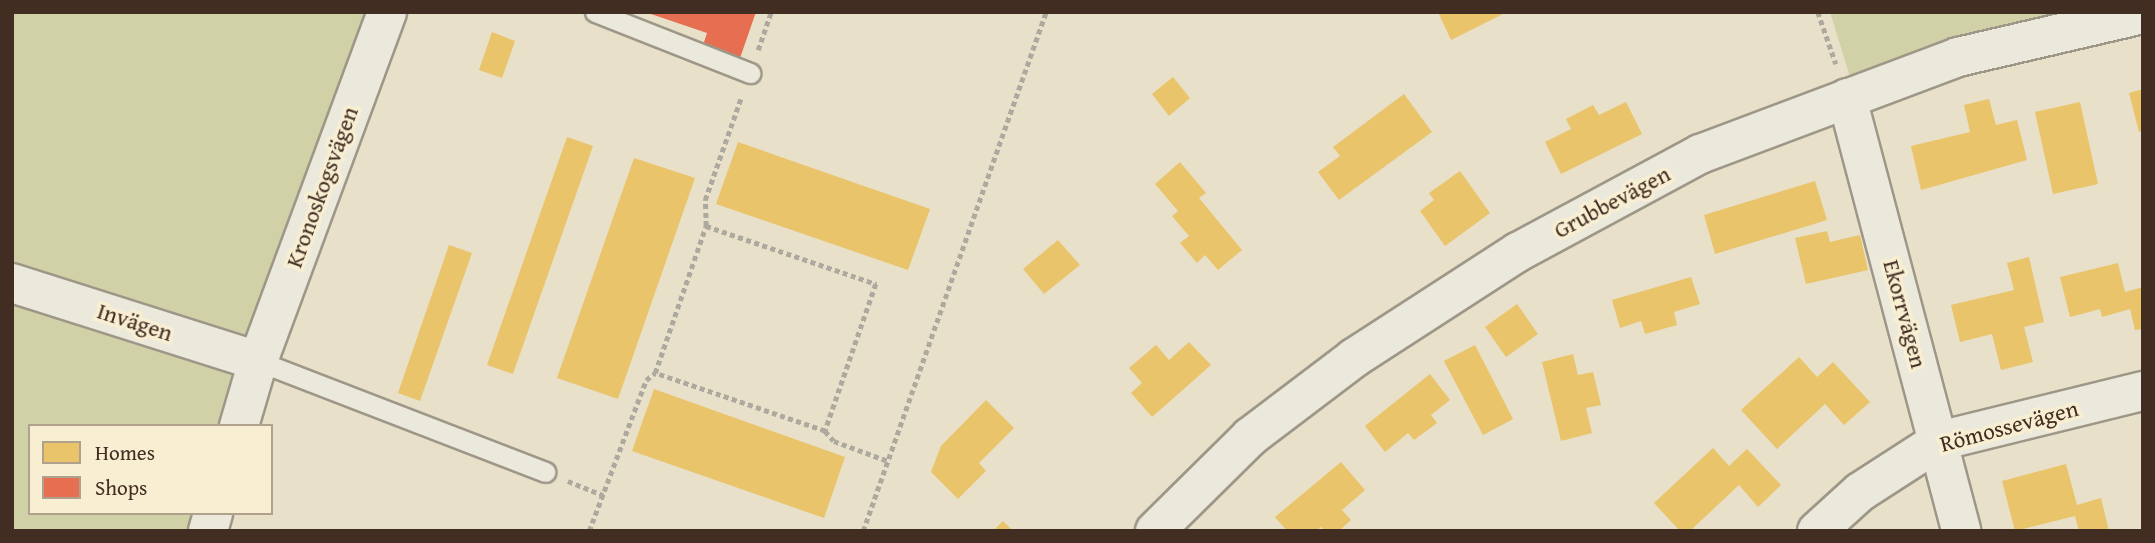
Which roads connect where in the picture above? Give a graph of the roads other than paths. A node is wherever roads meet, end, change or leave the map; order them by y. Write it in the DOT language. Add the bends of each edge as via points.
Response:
graph roads {
  1 [pos="387,12"];
  2 [pos="595,12"];
  3 [pos="2143,14"];
  4 [pos="750,73"];
  5 [pos="1847,98"];
  6 [pos="12,283"];
  7 [pos="258,361"];
  8 [pos="2143,391"];
  9 [pos="240,424"];
  10 [pos="1939,441"];
  11 [pos="545,472"];
  12 [pos="1155,531"];
  13 [pos="1817,531"];
  14 [pos="1961,531"];
  1 -- 7 [label="street, Kronoskogsvägen"];
  2 -- 4 [label="lane"];
  3 -- 5 [label="street, Grubbevägen" via="1958,57"];
  5 -- 10 [label="street, Ekorrvägen"];
  5 -- 12 [label="street, Grubbevägen" via="1700,154 1518,252 1354,358 1250,437"];
  6 -- 7 [label="street, Invägen"];
  7 -- 9 [label="street, Kronoskogsvägen"];
  7 -- 11 [label="lane"];
  8 -- 10 [label="street, Römossevägen"];
  10 -- 13 [label="street, Römossevägen" via="1860,492"];
  10 -- 14 [label="street, Ekorrvägen"];
}
